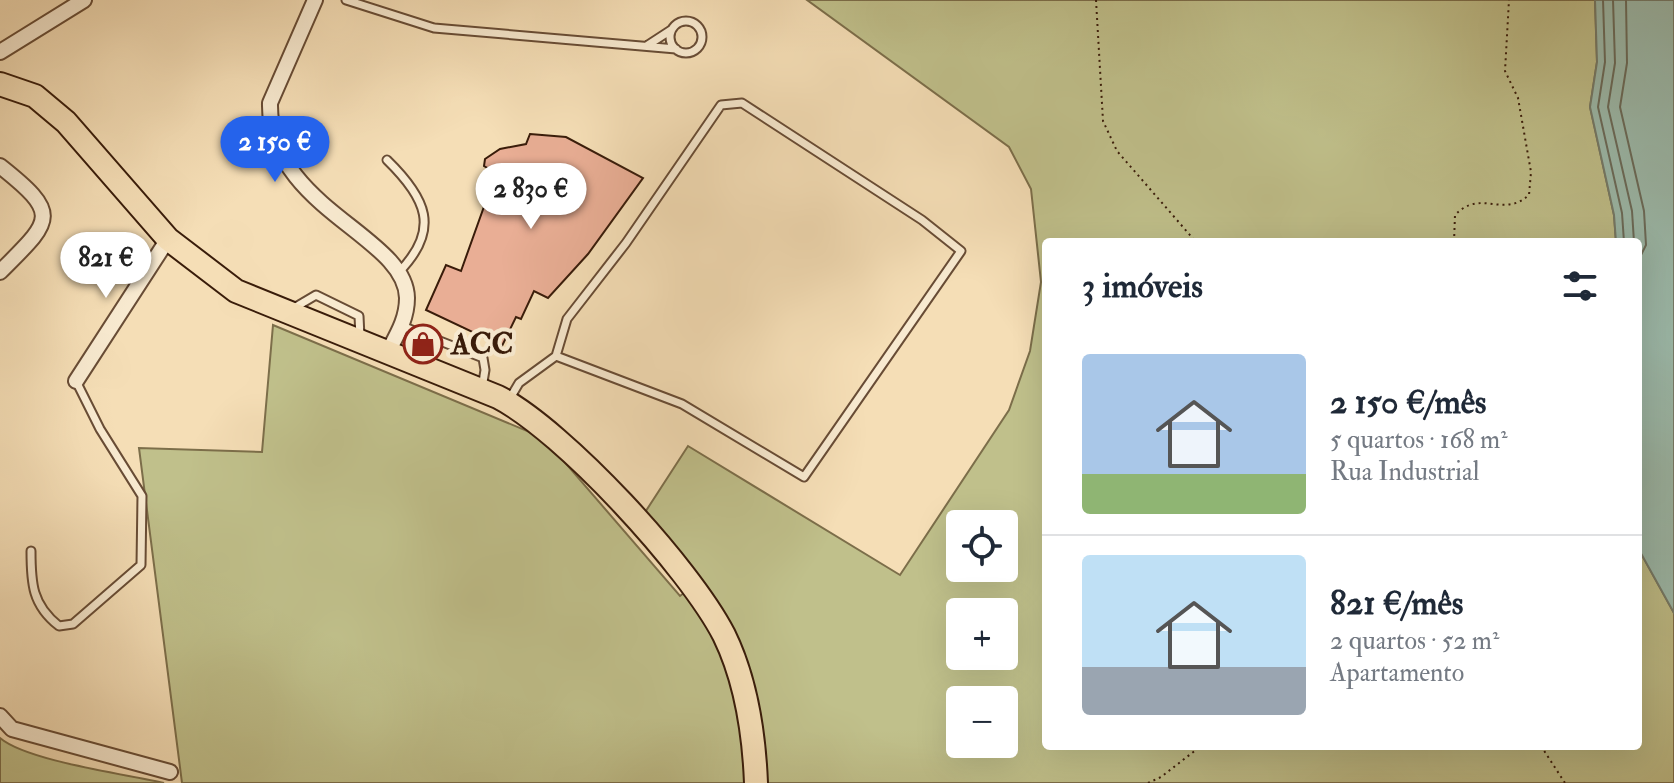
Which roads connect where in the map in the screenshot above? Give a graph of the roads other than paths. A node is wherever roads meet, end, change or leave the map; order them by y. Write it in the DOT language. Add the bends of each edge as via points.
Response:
graph roads {
  1 [pos="84,0"];
  2 [pos="315,0"];
  3 [pos="346,0"];
  4 [pos="672,30"];
  5 [pos="646,46"];
  6 [pos="676,49"];
  7 [pos="0,52"];
  8 [pos="0,84"];
  9 [pos="387,160"];
  10 [pos="0,166"];
  11 [pos="168,239"];
  12 [pos="0,272"];
  13 [pos="399,272"];
  14 [pos="402,326"];
  15 [pos="389,350"];
  16 [pos="556,356"];
  17 [pos="76,381"];
  18 [pos="482,390"];
  19 [pos="508,402"];
  20 [pos="31,551"];
  21 [pos="0,716"];
  22 [pos="170,772"];
  23 [pos="756,783"];
  1 -- 7 [label="street"];
  2 -- 13 [label="street" via="270,103 277,147 297,182"];
  3 -- 5 [label="lane" via="434,28"];
  4 -- 5 [label="lane"];
  4 -- 6 [label="lane" via="670,41"];
  4 -- 6 [label="lane" via="686,21 701,34 692,51"];
  5 -- 6 [label="lane"];
  8 -- 11 [label="main road" via="35,96 66,122"];
  9 -- 13 [label="lane" via="421,200 425,223 420,244"];
  10 -- 12 [label="street" via="37,196 43,216 38,234"];
  11 -- 15 [label="main road" via="236,291"];
  11 -- 17 [label="street"];
  13 -- 14 [label="street" via="407,296"];
  14 -- 15 [label="street"];
  14 -- 18 [label="lane" via="483,358"];
  15 -- 18 [label="main road"];
  16 -- 16 [label="lane" via="682,404 804,477 961,251 742,103 721,105 567,319"];
  16 -- 19 [label="lane" via="519,383"];
  17 -- 20 [label="lane" via="142,496 141,565 73,624 59,626 44,614 31,590"];
  18 -- 19 [label="main road"];
  19 -- 23 [label="main road" via="584,464 686,577 723,634 743,684"];
  21 -- 22 [label="street" via="12,729"];
}
